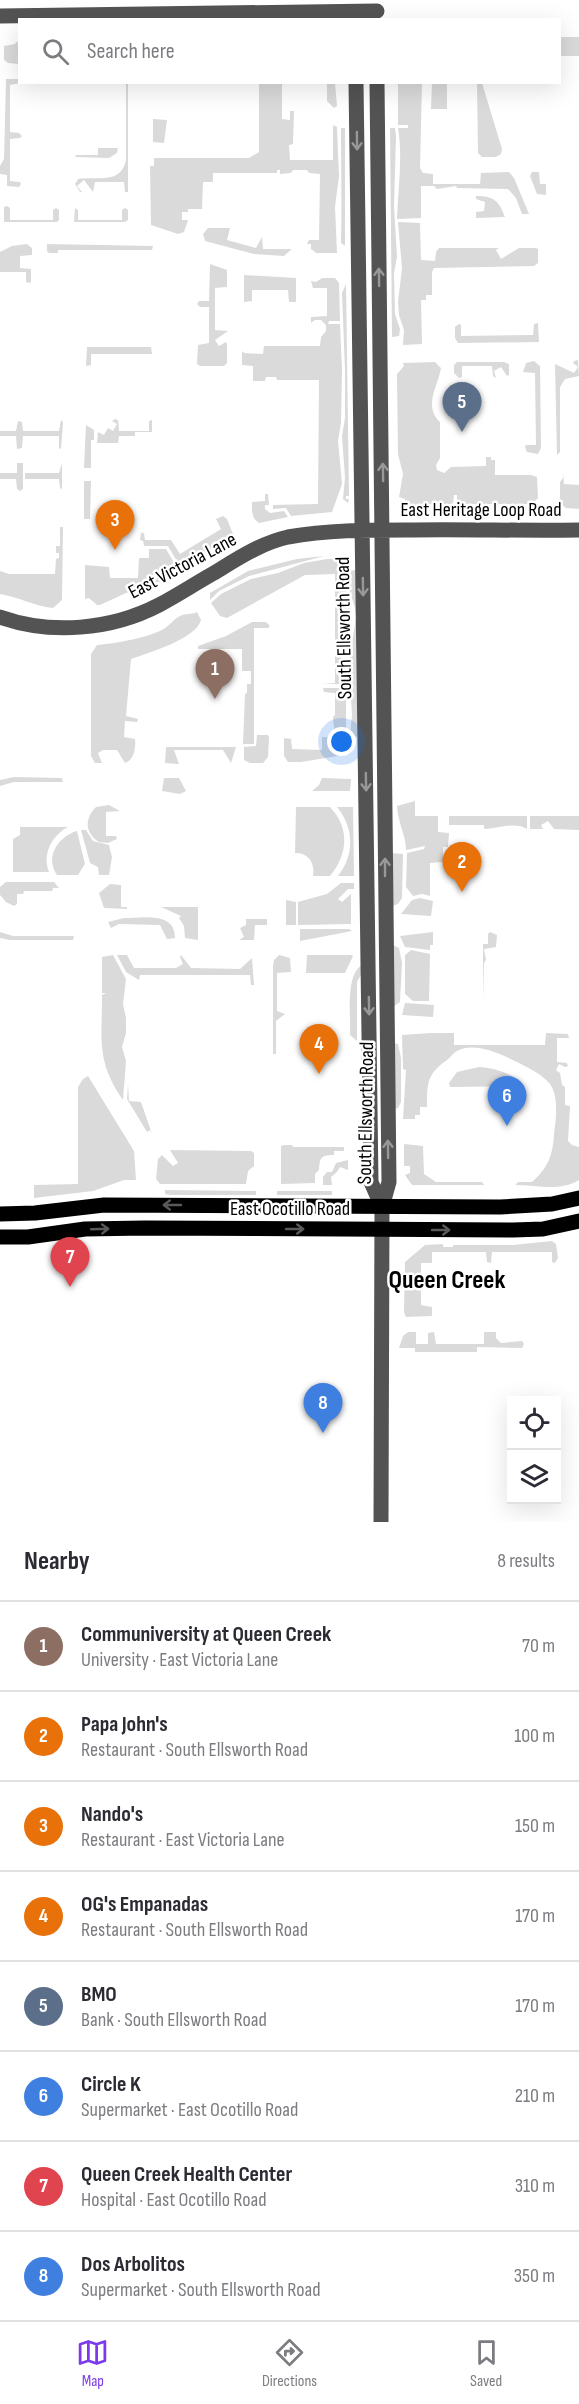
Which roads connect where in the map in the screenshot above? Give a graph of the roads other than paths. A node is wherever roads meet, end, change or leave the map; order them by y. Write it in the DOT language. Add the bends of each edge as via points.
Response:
graph roads {
  1 [pos="355,10"];
  2 [pos="377,10"];
  3 [pos="0,16"];
  4 [pos="356,84"];
  5 [pos="377,84"];
  6 [pos="362,529"];
  7 [pos="383,530"];
  8 [pos="579,530"];
  9 [pos="0,617"];
  10 [pos="579,1198"];
  11 [pos="382,1207"];
  12 [pos="0,1214"];
  13 [pos="579,1221"];
  14 [pos="383,1230"];
  15 [pos="0,1237"];
  16 [pos="381,1522"];
  1 -- 2 [label="street"];
  1 -- 3 [label="street"];
  4 -- 6 [label="street, South Ellsworth Road, one-way"];
  7 -- 5 [label="street, South Ellsworth Road, one-way"];
  6 -- 7 [label="street, East Victoria Lane"];
  6 -- 9 [label="street, East Victoria Lane" via="275,540 158,606 119,620 49,628"];
  6 -- 11 [label="street, South Ellsworth Road, one-way" via="371,1182"];
  7 -- 8 [label="street, East Heritage Loop Road"];
  11 -- 7 [label="street, South Ellsworth Road, one-way" via="389,1182"];
  10 -- 11 [label="main road, East Ocotillo Road" via="525,1206"];
  11 -- 12 [label="main road, East Ocotillo Road, one-way" via="104,1205"];
  11 -- 14 [label="street, South Ellsworth Road"];
  14 -- 13 [label="main road, East Ocotillo Road, one-way" via="543,1229"];
  15 -- 14 [label="main road, East Ocotillo Road, one-way" via="124,1228"];
  14 -- 16 [label="street, South Ellsworth Road"];
}
